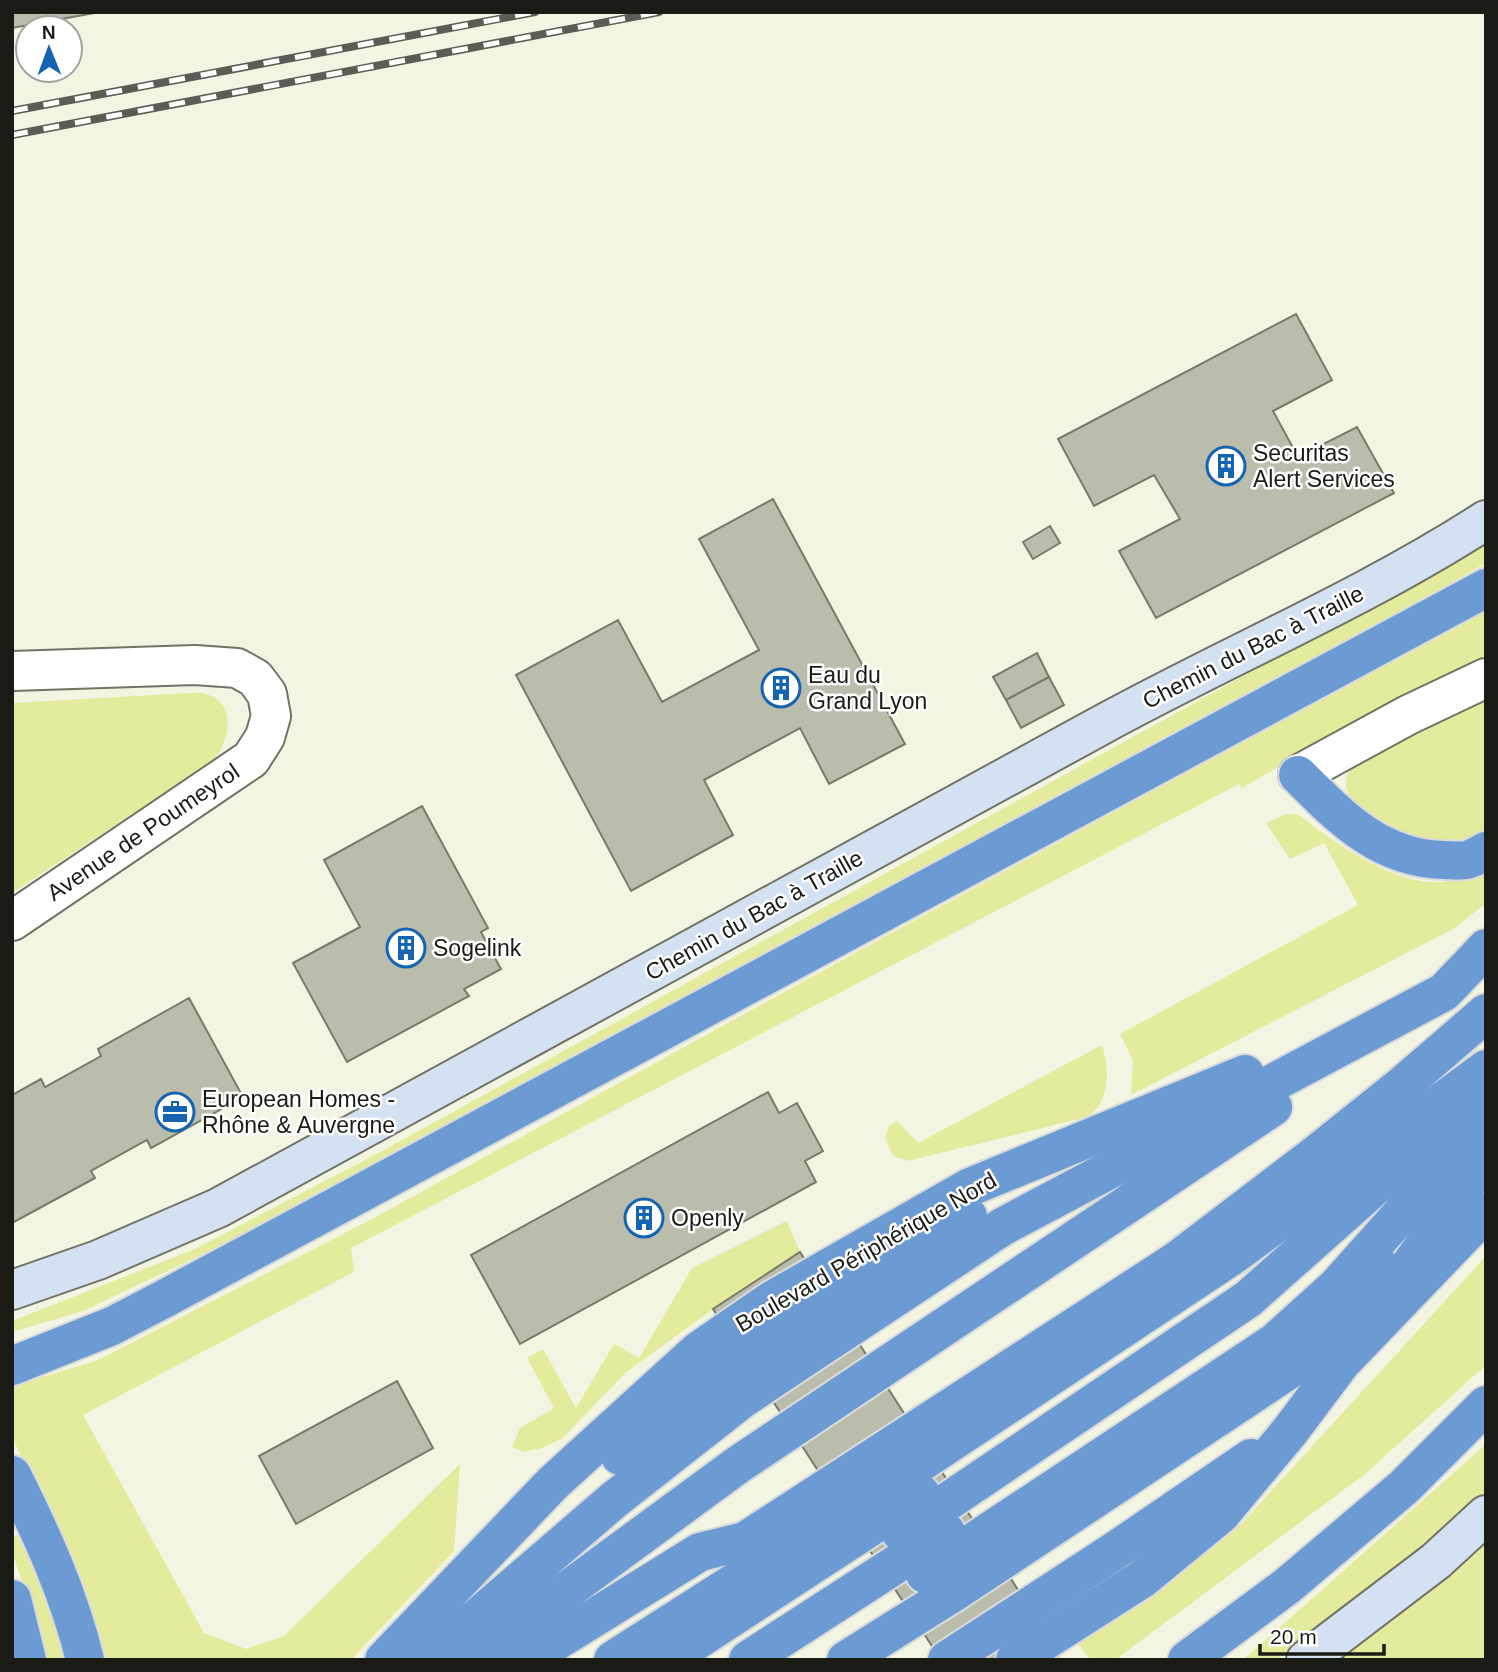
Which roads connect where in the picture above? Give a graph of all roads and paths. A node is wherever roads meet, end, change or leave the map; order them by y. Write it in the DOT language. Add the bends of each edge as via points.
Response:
graph roads {
  1 [pos="1486,520"];
  2 [pos="1486,588"];
  3 [pos="195,665"];
  4 [pos="12,671"];
  5 [pos="1486,678"];
  6 [pos="12,684"];
  7 [pos="1298,775"];
  8 [pos="1486,851"];
  9 [pos="12,921"];
  10 [pos="1486,948"];
  11 [pos="1486,963"];
  12 [pos="1444,992"];
  13 [pos="1486,1013"];
  14 [pos="1486,1069"];
  15 [pos="1486,1079"];
  16 [pos="1486,1088"];
  17 [pos="1486,1098"];
  18 [pos="1486,1119"];
  19 [pos="1486,1138"];
  20 [pos="1486,1157"];
  21 [pos="1486,1212"];
  22 [pos="12,1290"];
  23 [pos="66,1345"];
  24 [pos="12,1358"];
  25 [pos="1341,1363"];
  26 [pos="12,1366"];
  27 [pos="1486,1405"];
  28 [pos="1290,1431"];
  29 [pos="12,1475"];
  30 [pos="1486,1515"];
  31 [pos="12,1599"];
  32 [pos="752,1605"];
  33 [pos="672,1623"];
  34 [pos="27,1660"];
  35 [pos="85,1660"];
  36 [pos="384,1660"];
  37 [pos="404,1660"];
  38 [pos="428,1660"];
  39 [pos="448,1660"];
  40 [pos="472,1660"];
  41 [pos="496,1660"];
  42 [pos="526,1660"];
  43 [pos="613,1660"];
  44 [pos="667,1660"];
  45 [pos="701,1660"];
  46 [pos="748,1660"];
  47 [pos="794,1660"];
  48 [pos="846,1660"];
  49 [pos="895,1660"];
  50 [pos="947,1660"];
  51 [pos="1015,1660"];
  52 [pos="1187,1660"];
  53 [pos="1306,1660"];
  1 -- 22 [label="main road, Chemin du Bac à Traille" via="1332,609 1101,725 218,1208 98,1260"];
  2 -- 23 [label="highway" via="359,1195 112,1326"];
  3 -- 4 [label="street, Avenue de Poumeyrol"];
  3 -- 6 [label="street, Avenue de Poumeyrol"];
  3 -- 9 [label="street, Avenue de Poumeyrol" via="237,668 255,678 267,694 271,716 251,759"];
  5 -- 7 [label="street"];
  7 -- 8 [label="highway" via="1345,821 1397,852 1423,859 1466,860"];
  10 -- 12 [label="highway"];
  11 -- 12 [label="highway, Boulevard Périphérique Nord"];
  12 -- 36 [label="highway, Boulevard Périphérique Nord" via="970,1187 772,1300 698,1351 553,1483"];
  12 -- 37 [label="highway, Boulevard Périphérique Nord" via="984,1206 790,1329 645,1433"];
  12 -- 38 [label="highway" via="1002,1227 741,1400 615,1499"];
  12 -- 39 [label="highway, Boulevard Périphérique Nord" via="1010,1251 920,1310 726,1441"];
  12 -- 40 [label="highway, Boulevard Périphérique Nord" via="739,1464"];
  12 -- 41 [label="highway, Boulevard Périphérique Nord" via="1050,1287 749,1480"];
  13 -- 42 [label="highway" via="1405,1083 1176,1261 745,1541 700,1552"];
  14 -- 33 [label="highway" via="1235,1254"];
  15 -- 32 [label="highway" via="1243,1277"];
  16 -- 45 [label="highway" via="1248,1299 912,1526"];
  17 -- 46 [label="highway" via="1259,1319"];
  18 -- 47 [label="highway" via="1337,1286 1275,1342"];
  19 -- 48 [label="highway" via="1319,1350"];
  20 -- 25 [label="highway"];
  21 -- 25 [label="highway"];
  23 -- 24 [label="highway"];
  23 -- 26 [label="highway"];
  25 -- 28 [label="highway"];
  25 -- 49 [label="highway"];
  27 -- 52 [label="highway" via="1404,1487 1287,1586"];
  28 -- 50 [label="highway"];
  28 -- 51 [label="highway" via="1221,1514 1142,1579"];
  29 -- 35 [label="highway" via="63,1586"];
  30 -- 53 [label="main road" via="1436,1561"];
  31 -- 34 [label="highway"];
  32 -- 33 [label="highway"];
  32 -- 44 [label="highway"];
  33 -- 43 [label="highway"];
}
